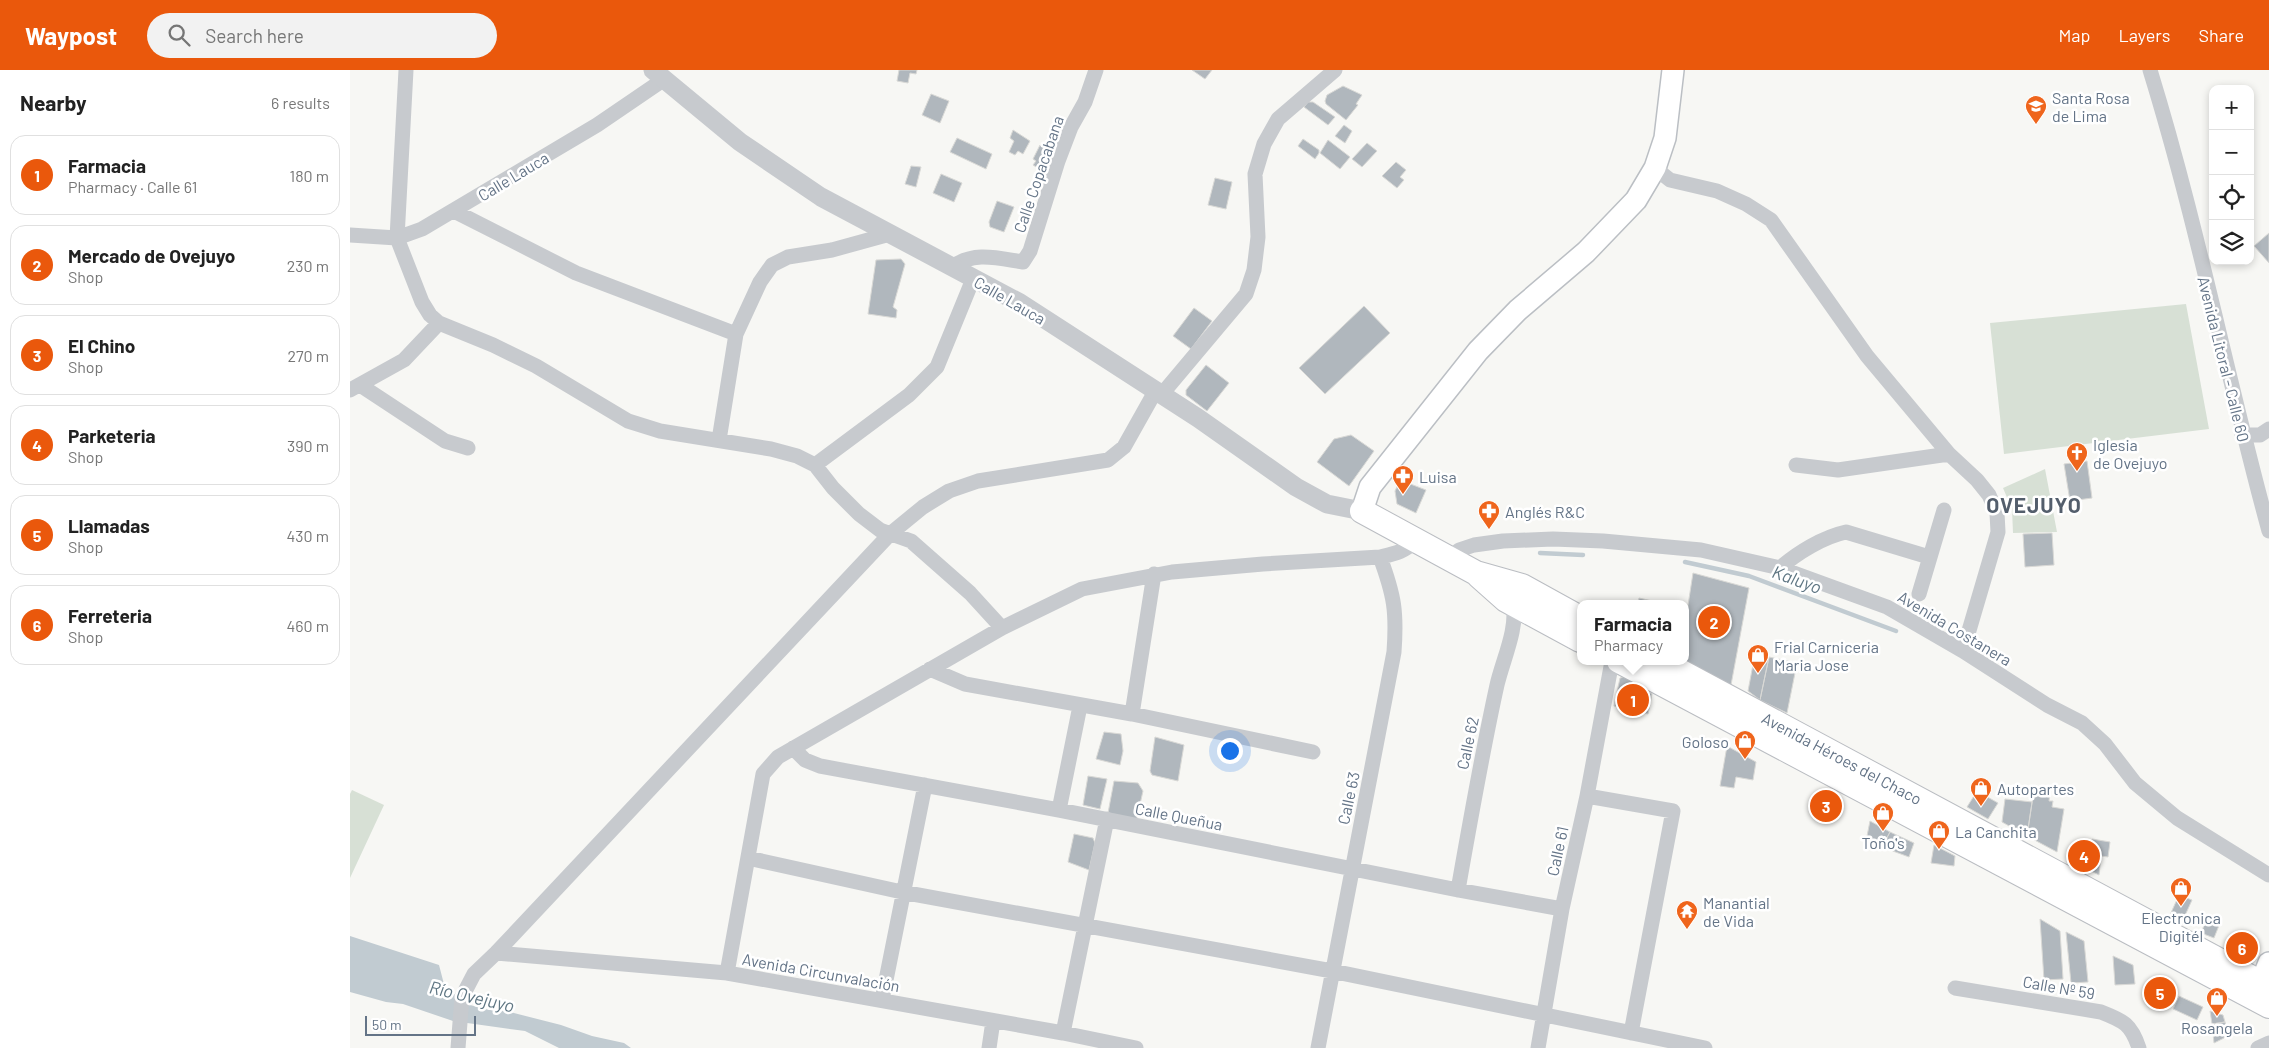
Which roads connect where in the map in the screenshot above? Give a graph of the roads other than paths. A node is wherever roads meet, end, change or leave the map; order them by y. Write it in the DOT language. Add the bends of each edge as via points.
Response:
graph roads {
  1 [pos="406,70"];
  2 [pos="1096,70"];
  3 [pos="1335,70"];
  4 [pos="1673,70"];
  5 [pos="2150,70"];
  6 [pos="658,75"];
  7 [pos="1655,168"];
  8 [pos="454,211"];
  9 [pos="890,234"];
  10 [pos="350,235"];
  11 [pos="397,238"];
  12 [pos="952,267"];
  13 [pos="973,279"];
  14 [pos="439,323"];
  15 [pos="736,334"];
  16 [pos="355,388"];
  17 [pos="1159,392"];
  18 [pos="2269,428"];
  19 [pos="2242,435"];
  20 [pos="719,440"];
  21 [pos="468,448"];
  22 [pos="1949,454"];
  23 [pos="1796,464"];
  24 [pos="815,465"];
  25 [pos="1944,510"];
  26 [pos="1362,511"];
  27 [pos="2269,531"];
  28 [pos="890,534"];
  29 [pos="1415,541"];
  30 [pos="1380,557"];
  31 [pos="1929,557"];
  32 [pos="1451,560"];
  33 [pos="1780,568"];
  34 [pos="1154,574"];
  35 [pos="1919,594"];
  36 [pos="1518,595"];
  37 [pos="1577,617"];
  38 [pos="1002,628"];
  39 [pos="1577,638"];
  40 [pos="1962,651"];
  41 [pos="1611,665"];
  42 [pos="1628,665"];
  43 [pos="1668,665"];
  44 [pos="930,669"];
  45 [pos="1080,706"];
  46 [pos="1132,714"];
  47 [pos="793,748"];
  48 [pos="1313,752"];
  49 [pos="925,785"];
  50 [pos="1587,796"];
  51 [pos="1059,810"];
  52 [pos="1107,819"];
  53 [pos="748,858"];
  54 [pos="1351,868"];
  55 [pos="2269,875"];
  56 [pos="1458,890"];
  57 [pos="902,892"];
  58 [pos="1562,909"];
  59 [pos="1085,926"];
  60 [pos="496,953"];
  61 [pos="1332,971"];
  62 [pos="727,973"];
  63 [pos="1956,988"];
  64 [pos="2264,988"];
  65 [pos="882,1000"];
  66 [pos="1544,1015"];
  67 [pos="994,1021"];
  68 [pos="1063,1033"];
  69 [pos="1631,1033"];
  70 [pos="2269,1043"];
  71 [pos="458,1048"];
  72 [pos="989,1048"];
  73 [pos="1136,1048"];
  74 [pos="1318,1048"];
  75 [pos="1538,1048"];
  76 [pos="1705,1048"];
  77 [pos="2140,1048"];
  78 [pos="2258,1048"];
  1 -- 11 [label="street"];
  2 -- 12 [label="street, Calle Copacabana" via="1085,102 1071,127 1030,251 1023,262 984,256 963,259"];
  3 -- 17 [label="street" via="1278,119 1264,144 1255,174 1258,237 1254,270 1246,294"];
  4 -- 7 [label="main road" via="1665,138"];
  5 -- 19 [label="street, Avenida Litoral - Calle 60" via="2170,133"];
  6 -- 8 [label="street, Calle Lauca" via="597,125"];
  6 -- 9 [label="street, Calle Lauca" via="773,166 821,197"];
  7 -- 22 [label="street" via="1670,180 1717,190 1771,220 1867,356"];
  7 -- 26 [label="main road" via="1636,200 1616,222 1518,310 1478,351 1370,487"];
  8 -- 11 [label="street, Calle Lauca"];
  8 -- 15 [label="street" via="570,270"];
  9 -- 12 [label="street, Calle Lauca"];
  9 -- 15 [label="street" via="832,250 788,257 772,265 760,282"];
  10 -- 11 [label="street, Calle Lauca"];
  11 -- 14 [label="street" via="422,302"];
  12 -- 13 [label="street, Calle Lauca"];
  13 -- 17 [label="street, Calle Lauca" via="1020,303"];
  13 -- 24 [label="street" via="936,367 909,395"];
  14 -- 16 [label="street" via="404,360"];
  14 -- 20 [label="street" via="536,366 628,421 660,431"];
  15 -- 20 [label="street"];
  16 -- 21 [label="street" via="445,441"];
  17 -- 26 [label="street, Calle Lauca" via="1296,487 1328,504"];
  17 -- 28 [label="street" via="1124,447 1108,460 971,484 949,491"];
  18 -- 19 [label="street" via="2260,435"];
  19 -- 27 [label="street, Avenida Litoral - Calle 60"];
  20 -- 24 [label="street" via="771,449"];
  22 -- 23 [label="street" via="1838,470"];
  22 -- 40 [label="street" via="1978,480 1997,513 1998,532"];
  24 -- 28 [label="street" via="859,514"];
  25 -- 31 [label="street"];
  26 -- 29 [label="main road"];
  28 -- 38 [label="street" via="911,542 970,593"];
  28 -- 60 [label="street"];
  29 -- 30 [label="street" via="1397,553"];
  29 -- 32 [label="main road"];
  30 -- 34 [label="street"];
  30 -- 54 [label="street, Calle 63" via="1392,590 1396,618 1394,652"];
  31 -- 33 [label="street" via="1846,532 1833,535"];
  31 -- 35 [label="street"];
  32 -- 33 [label="street, Avenida Costanera" via="1459,550 1474,545 1553,539 1702,550"];
  32 -- 36 [label="main road"];
  33 -- 40 [label="street, Avenida Costanera" via="1887,607"];
  34 -- 38 [label="street" via="1082,589"];
  34 -- 46 [label="street"];
  36 -- 37 [label="main road"];
  36 -- 39 [label="main road"];
  36 -- 56 [label="street, Calle 62" via="1480,764"];
  38 -- 44 [label="street"];
  40 -- 55 [label="street, Avenida Costanera" via="2047,705 2082,723 2105,744 2135,783 2177,818"];
  41 -- 50 [label="street, Calle 61"];
  42 -- 64 [label="main road, Avenida Héroes del Chaco"];
  43 -- 64 [label="main road, Avenida Héroes del Chaco"];
  44 -- 45 [label="street" via="965,684"];
  44 -- 47 [label="street"];
  45 -- 46 [label="street"];
  45 -- 51 [label="street"];
  46 -- 48 [label="street"];
  47 -- 49 [label="street, Calle Queñua" via="805,760 820,766"];
  47 -- 53 [label="street" via="778,757 763,774"];
  49 -- 51 [label="street, Calle Queñua"];
  49 -- 57 [label="street"];
  50 -- 58 [label="street, Calle 61"];
  50 -- 69 [label="street" via="1673,811"];
  51 -- 52 [label="street, Calle Queñua"];
  52 -- 54 [label="street, Calle Queñua"];
  52 -- 59 [label="street"];
  53 -- 57 [label="street"];
  53 -- 62 [label="street"];
  54 -- 56 [label="street, Calle Queñua"];
  54 -- 61 [label="street, Calle 63"];
  56 -- 58 [label="street, Calle Queñua"];
  57 -- 59 [label="street"];
  57 -- 65 [label="street"];
  58 -- 66 [label="street, Calle 61"];
  59 -- 61 [label="street"];
  59 -- 68 [label="street"];
  60 -- 62 [label="street, Avenida Circunvalación"];
  60 -- 71 [label="street" via="474,974 462,997"];
  61 -- 66 [label="street"];
  61 -- 74 [label="street, Calle 63"];
  62 -- 65 [label="street, Avenida Circunvalación"];
  63 -- 77 [label="street, Calle Nº 59" via="2101,1012 2128,1025"];
  65 -- 67 [label="street, Avenida Circunvalación"];
  66 -- 69 [label="street"];
  66 -- 75 [label="street, Calle 61"];
  67 -- 68 [label="street, Avenida Circunvalación"];
  67 -- 72 [label="street"];
  68 -- 73 [label="street, Avenida Circunvalación"];
  69 -- 76 [label="street"];
  70 -- 78 [label="street"];
}
